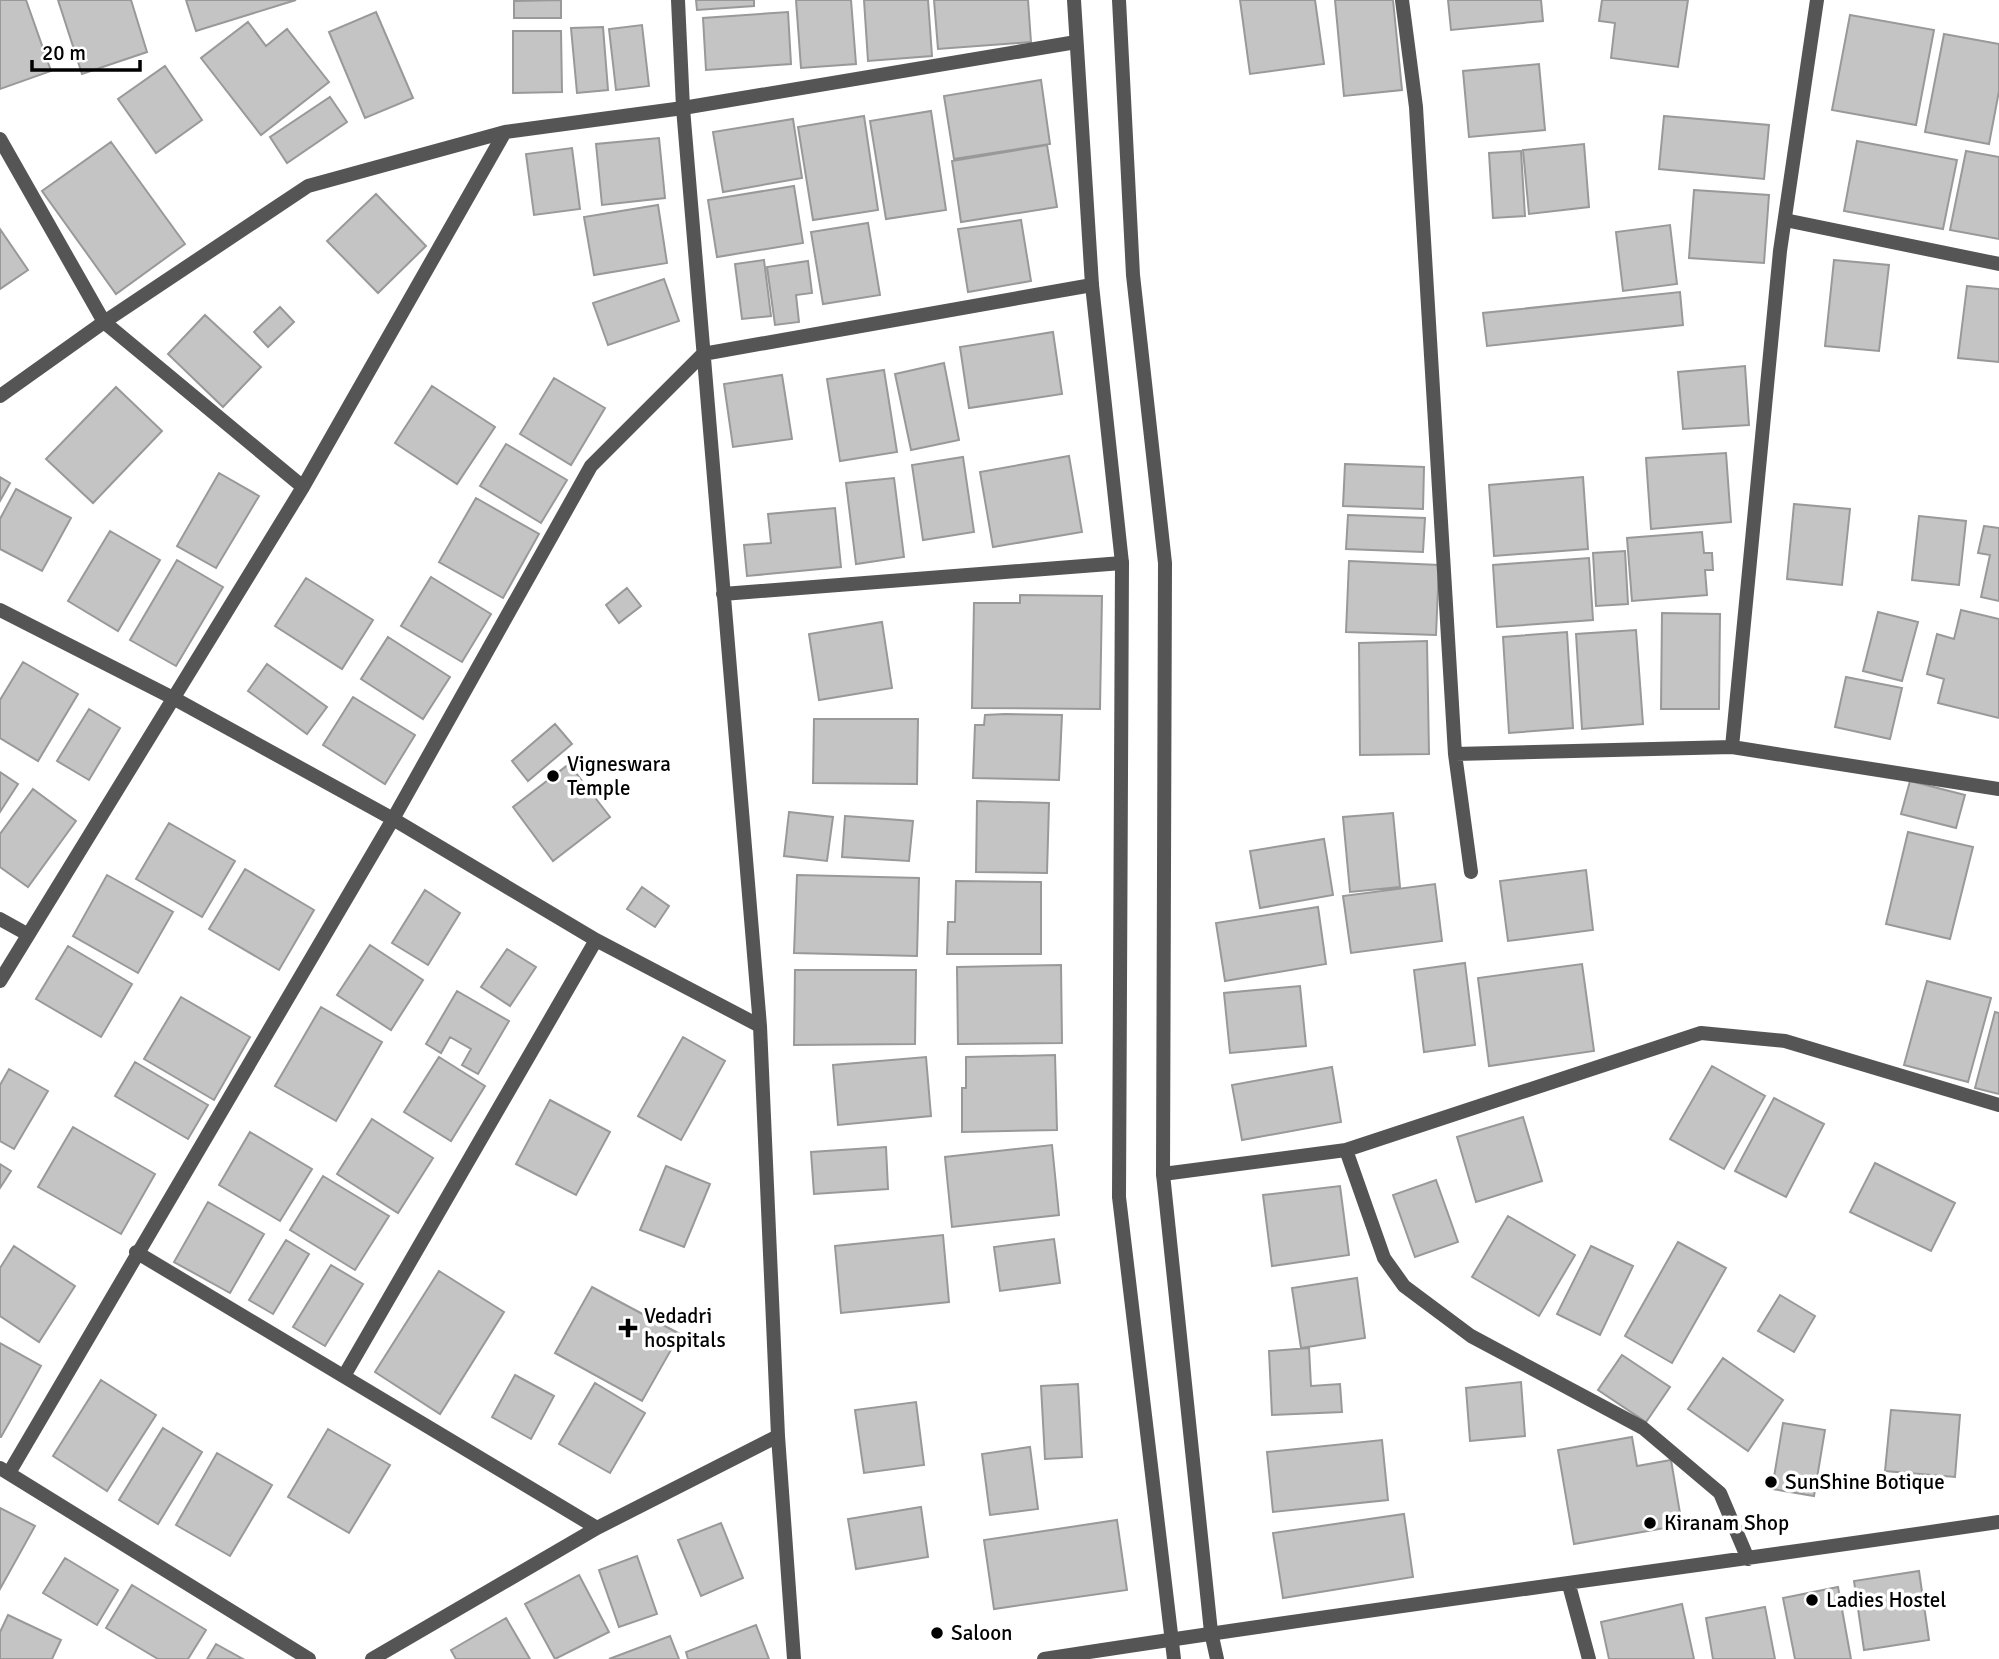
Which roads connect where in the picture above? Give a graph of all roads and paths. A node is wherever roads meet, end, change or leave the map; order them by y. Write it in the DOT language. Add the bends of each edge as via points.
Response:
graph roads {
  1 [pos="678,0"];
  2 [pos="1074,0"];
  3 [pos="1119,0"];
  4 [pos="1402,0"];
  5 [pos="1817,0"];
  6 [pos="1076,42"];
  7 [pos="682,108"];
  8 [pos="505,132"];
  9 [pos="0,139"];
  10 [pos="1785,220"];
  11 [pos="1999,264"];
  12 [pos="1092,285"];
  13 [pos="104,321"];
  14 [pos="703,354"];
  15 [pos="0,396"];
  16 [pos="303,486"];
  17 [pos="1122,563"];
  18 [pos="723,594"];
  19 [pos="0,610"];
  20 [pos="175,699"];
  21 [pos="1732,747"];
  22 [pos="1455,754"];
  23 [pos="1999,789"];
  24 [pos="393,818"];
  25 [pos="1471,872"];
  26 [pos="0,919"];
  27 [pos="27,934"];
  28 [pos="596,940"];
  29 [pos="0,981"];
  30 [pos="760,1026"];
  31 [pos="1999,1105"];
  32 [pos="1346,1150"];
  33 [pos="1163,1174"];
  34 [pos="136,1252"];
  35 [pos="344,1376"];
  36 [pos="778,1436"];
  37 [pos="4,1470"];
  38 [pos="1999,1522"];
  39 [pos="597,1528"];
  40 [pos="1748,1559"];
  41 [pos="1569,1585"];
  42 [pos="1211,1632"];
  43 [pos="1170,1639"];
  44 [pos="309,1659"];
  45 [pos="372,1659"];
  46 [pos="794,1659"];
  47 [pos="1044,1659"];
  48 [pos="1174,1659"];
  49 [pos="1217,1659"];
  50 [pos="1589,1659"];
  1 -- 7 [label="street"];
  2 -- 6 [label="street"];
  3 -- 33 [label="street" via="1133,275 1165,563"];
  4 -- 22 [label="street" via="1416,107"];
  5 -- 10 [label="street"];
  6 -- 7 [label="street"];
  6 -- 12 [label="street"];
  7 -- 8 [label="street"];
  7 -- 14 [label="street"];
  8 -- 13 [label="street" via="308,186"];
  8 -- 16 [label="street"];
  9 -- 13 [label="street"];
  10 -- 11 [label="street"];
  10 -- 21 [label="street"];
  12 -- 14 [label="street"];
  12 -- 17 [label="street"];
  13 -- 15 [label="street"];
  13 -- 16 [label="street"];
  14 -- 18 [label="street"];
  14 -- 24 [label="street" via="592,466"];
  16 -- 20 [label="street"];
  17 -- 18 [label="street"];
  17 -- 43 [label="street" via="1119,1197"];
  18 -- 30 [label="street"];
  19 -- 20 [label="street"];
  20 -- 24 [label="street"];
  20 -- 27 [label="street"];
  21 -- 22 [label="street"];
  21 -- 23 [label="street"];
  22 -- 25 [label="street"];
  24 -- 28 [label="street"];
  24 -- 34 [label="street"];
  26 -- 27 [label="street"];
  27 -- 29 [label="street"];
  28 -- 30 [label="street"];
  28 -- 35 [label="street"];
  30 -- 36 [label="street"];
  31 -- 32 [label="street" via="1786,1041 1701,1033"];
  32 -- 33 [label="street"];
  32 -- 40 [label="street" via="1384,1258 1404,1286 1471,1336 1643,1428 1720,1493"];
  33 -- 42 [label="street"];
  34 -- 35 [label="street"];
  34 -- 37 [label="street"];
  35 -- 39 [label="street"];
  36 -- 39 [label="street"];
  36 -- 46 [label="street"];
  37 -- 44 [label="street"];
  38 -- 40 [label="street"];
  39 -- 45 [label="street"];
  40 -- 41 [label="street"];
  41 -- 42 [label="street"];
  41 -- 50 [label="street"];
  42 -- 43 [label="street"];
  42 -- 49 [label="street"];
  43 -- 47 [label="street"];
  43 -- 48 [label="street"];
}
